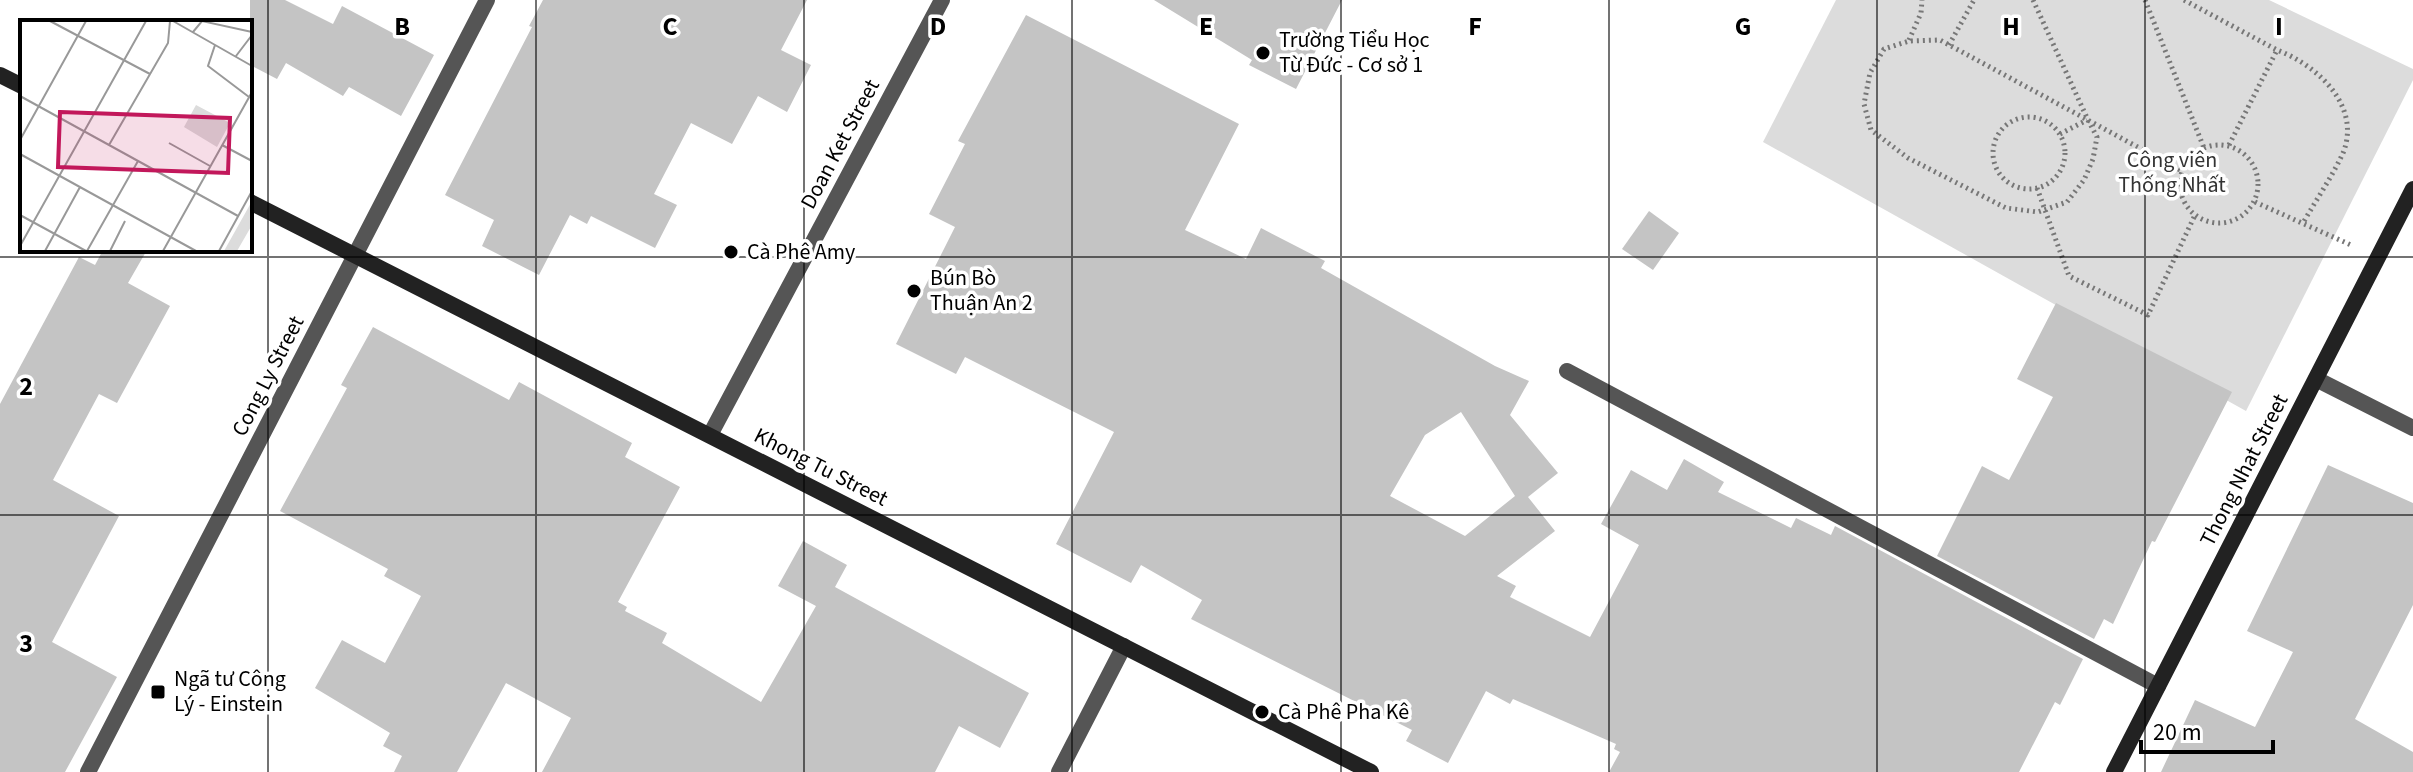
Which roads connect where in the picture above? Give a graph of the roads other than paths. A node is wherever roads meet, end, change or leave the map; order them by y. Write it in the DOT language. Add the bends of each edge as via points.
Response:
graph roads {
  1 [pos="487,0"];
  2 [pos="942,0"];
  3 [pos="0,75"];
  4 [pos="20,85"];
  5 [pos="2413,189"];
  6 [pos="252,203"];
  7 [pos="355,255"];
  8 [pos="1567,371"];
  9 [pos="2316,379"];
  10 [pos="2413,428"];
  11 [pos="710,435"];
  12 [pos="1124,646"];
  13 [pos="2158,686"];
  14 [pos="88,772"];
  15 [pos="1059,772"];
  16 [pos="1371,772"];
  17 [pos="2114,772"];
  1 -- 7 [label="street, Cong Ly Street"];
  2 -- 11 [label="street, Doan Ket Street"];
  3 -- 4 [label="street"];
  5 -- 9 [label="street, Thong Nhat Street"];
  6 -- 7 [label="street, Khong Tu Street"];
  7 -- 11 [label="street, Khong Tu Street"];
  7 -- 14 [label="street, Cong Ly Street"];
  8 -- 13 [label="street"];
  9 -- 10 [label="street"];
  9 -- 13 [label="street, Thong Nhat Street"];
  11 -- 12 [label="street, Khong Tu Street"];
  12 -- 15 [label="street"];
  12 -- 16 [label="street, Khong Tu Street"];
  13 -- 17 [label="street, Thong Nhat Street"];
}
